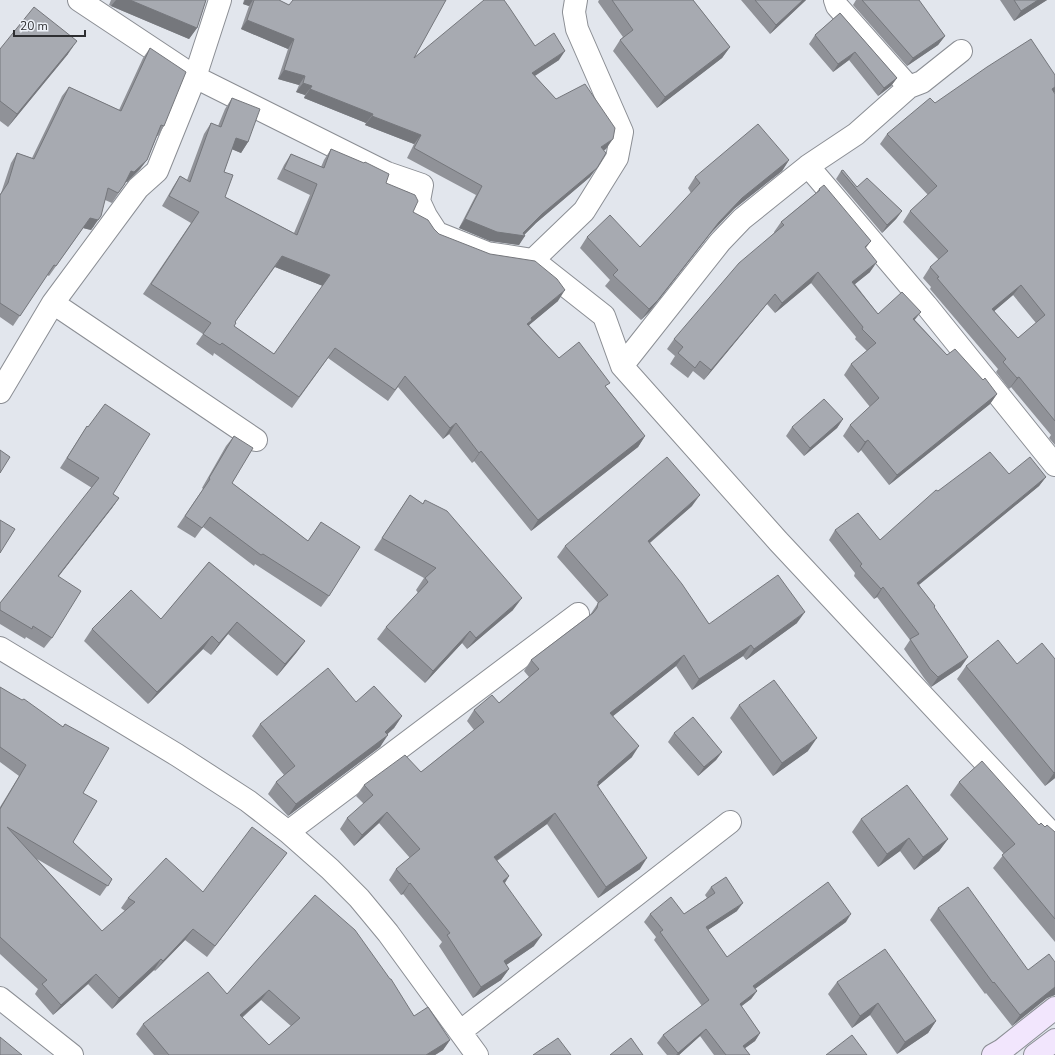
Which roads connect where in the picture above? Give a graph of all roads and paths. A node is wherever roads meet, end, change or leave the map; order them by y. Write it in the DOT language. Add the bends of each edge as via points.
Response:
graph roads {
  1 [pos="79,0"];
  2 [pos="220,0"];
  3 [pos="576,0"];
  4 [pos="835,0"];
  5 [pos="961,51"];
  6 [pos="195,77"];
  7 [pos="910,87"];
  8 [pos="808,166"];
  9 [pos="533,260"];
  10 [pos="53,302"];
  11 [pos="622,366"];
  12 [pos="0,392"];
  13 [pos="256,440"];
  14 [pos="1055,465"];
  15 [pos="578,614"];
  16 [pos="0,648"];
  17 [pos="730,822"];
  18 [pos="288,832"];
  19 [pos="1055,837"];
  20 [pos="0,998"];
  21 [pos="1055,1008"];
  22 [pos="461,1031"];
  23 [pos="1055,1040"];
  24 [pos="72,1055"];
  25 [pos="478,1055"];
  26 [pos="993,1055"];
  27 [pos="1035,1055"];
  1 -- 6 [label="street"];
  2 -- 6 [label="street"];
  3 -- 9 [label="street" via="574,12 577,29 622,132 617,158 584,211"];
  4 -- 7 [label="street" via="837,6"];
  5 -- 7 [label="street" via="922,82"];
  6 -- 9 [label="street" via="387,173 422,185 419,200 437,233 487,253"];
  6 -- 10 [label="street" via="157,171 138,188"];
  7 -- 8 [label="street" via="856,134"];
  8 -- 11 [label="street" via="742,219 720,242"];
  8 -- 14 [label="street" via="926,305"];
  9 -- 11 [label="street" via="604,316"];
  10 -- 12 [label="street"];
  10 -- 13 [label="street"];
  11 -- 19 [label="street" via="778,541"];
  15 -- 18 [label="street"];
  16 -- 18 [label="street" via="177,755 248,801"];
  17 -- 22 [label="street"];
  18 -- 22 [label="street" via="360,898"];
  20 -- 24 [label="street"];
  21 -- 26 [label="main road"];
  22 -- 25 [label="street"];
  23 -- 27 [label="main road"];
}
